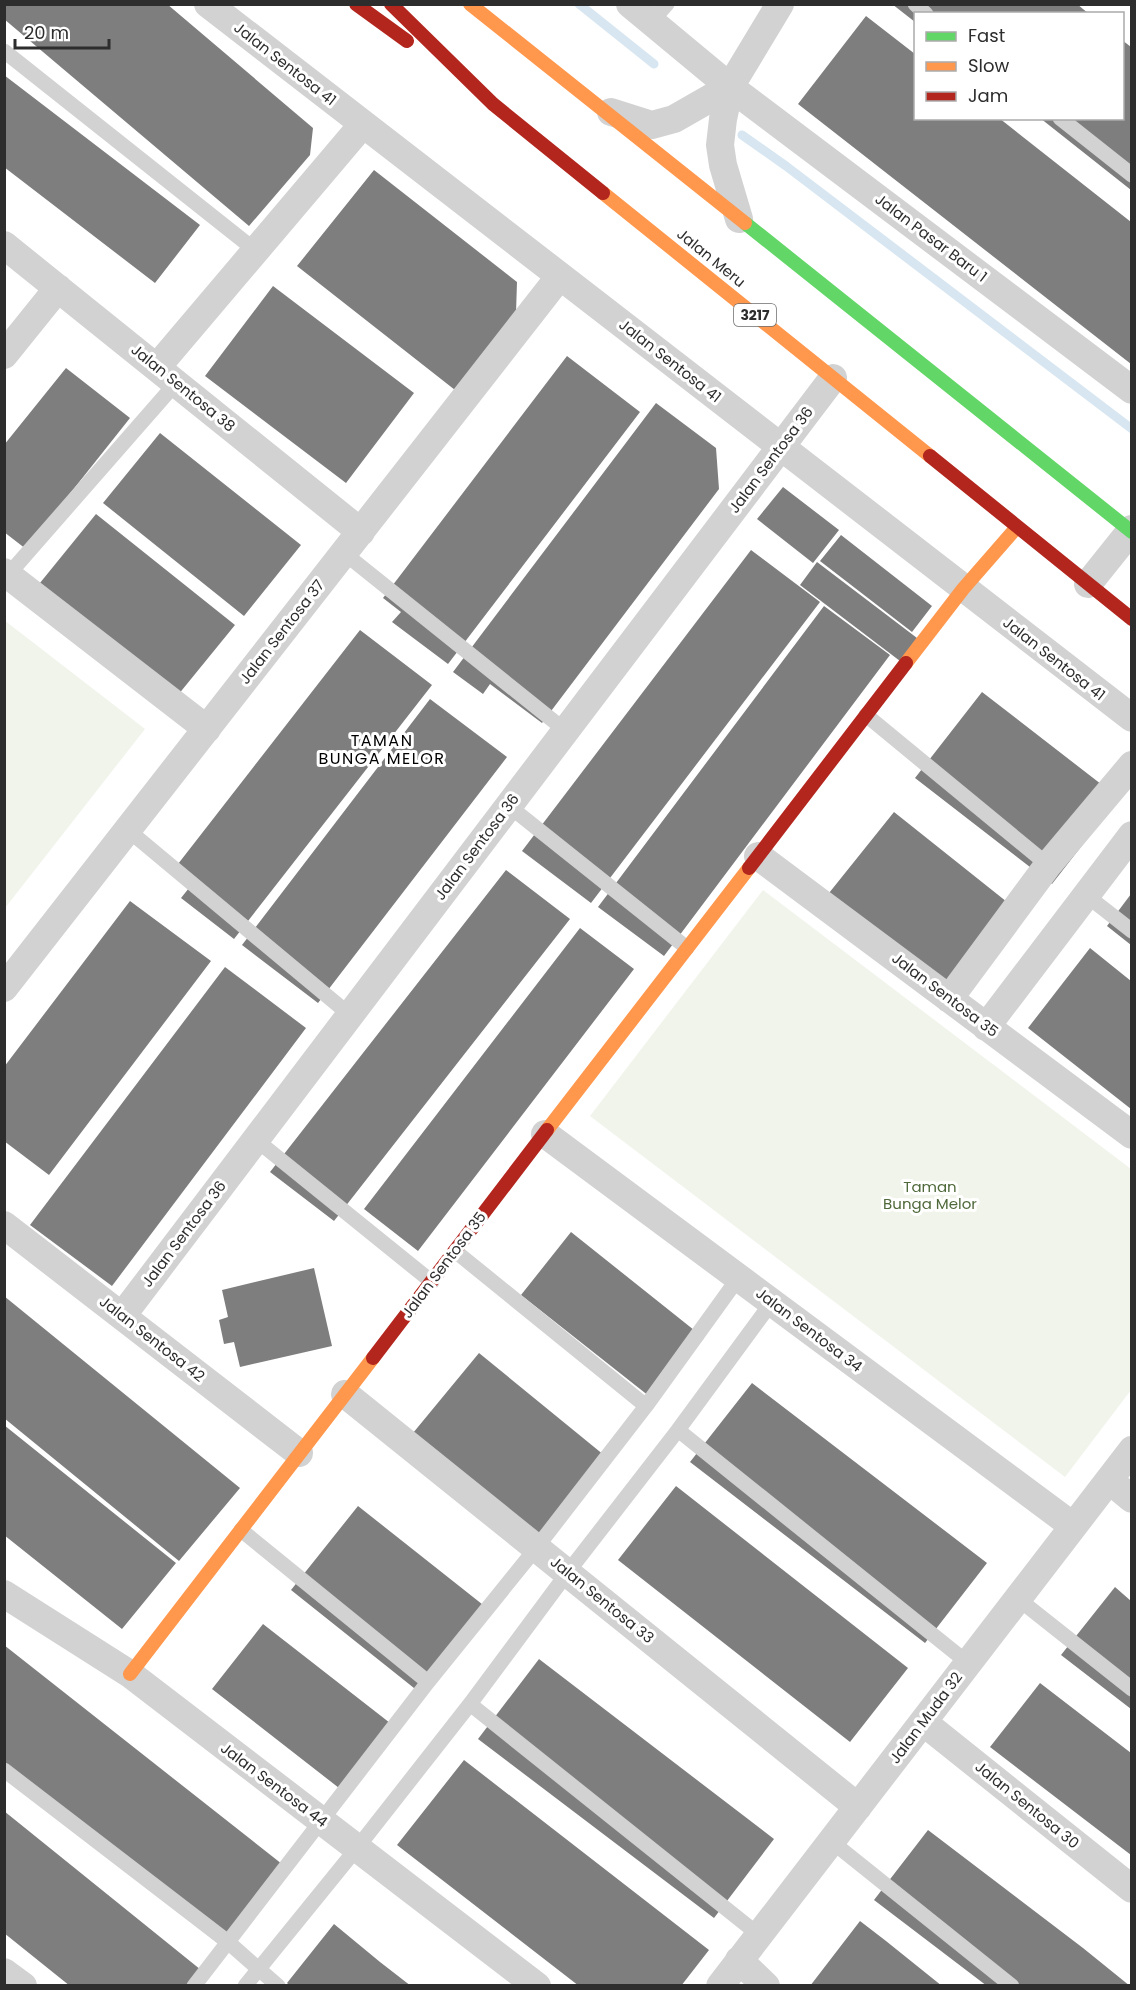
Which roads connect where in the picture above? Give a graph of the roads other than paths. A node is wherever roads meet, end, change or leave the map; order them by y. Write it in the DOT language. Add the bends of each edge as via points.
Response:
graph roads {
  1 [pos="208,4"];
  2 [pos="356,4"];
  3 [pos="390,4"];
  4 [pos="470,4"];
  5 [pos="492,4"];
  6 [pos="780,4"];
  7 [pos="649,10"];
  8 [pos="4,51"];
  9 [pos="564,80"];
  10 [pos="730,87"];
  11 [pos="493,104"];
  12 [pos="600,108"];
  13 [pos="1062,120"];
  14 [pos="363,124"];
  15 [pos="1131,175"];
  16 [pos="739,219"];
  17 [pos="4,244"];
  18 [pos="255,250"];
  19 [pos="560,276"];
  20 [pos="58,288"];
  21 [pos="4,355"];
  22 [pos="166,375"];
  23 [pos="833,378"];
  24 [pos="1131,390"];
  25 [pos="781,447"];
  26 [pos="1017,527"];
  27 [pos="1131,531"];
  28 [pos="352,542"];
  29 [pos="6,574"];
  30 [pos="1088,584"];
  31 [pos="963,589"];
  32 [pos="1131,619"];
  33 [pos="866,715"];
  34 [pos="1131,718"];
  35 [pos="207,729"];
  36 [pos="566,731"];
  37 [pos="1131,765"];
  38 [pos="508,806"];
  39 [pos="128,831"];
  40 [pos="1131,835"];
  41 [pos="758,856"];
  42 [pos="1048,865"];
  43 [pos="1086,895"];
  44 [pos="1131,931"];
  45 [pos="687,948"];
  46 [pos="4,988"];
  47 [pos="949,999"];
  48 [pos="350,1015"];
  49 [pos="986,1027"];
  50 [pos="545,1134"];
  51 [pos="1131,1135"];
  52 [pos="255,1139"];
  53 [pos="4,1225"];
  54 [pos="455,1251"];
  55 [pos="739,1277"];
  56 [pos="432,1282"];
  57 [pos="772,1302"];
  58 [pos="122,1316"];
  59 [pos="345,1394"];
  60 [pos="646,1406"];
  61 [pos="678,1430"];
  62 [pos="1131,1450"];
  63 [pos="300,1453"];
  64 [pos="1109,1480"];
  65 [pos="1131,1499"];
  66 [pos="1074,1526"];
  67 [pos="241,1530"];
  68 [pos="537,1547"];
  69 [pos="568,1572"];
  70 [pos="4,1594"];
  71 [pos="1017,1598"];
  72 [pos="968,1663"];
  73 [pos="130,1674"];
  74 [pos="428,1682"];
  75 [pos="1131,1689"];
  76 [pos="470,1704"];
  77 [pos="923,1722"];
  78 [pos="4,1770"];
  79 [pos="858,1807"];
  80 [pos="320,1820"];
  81 [pos="831,1841"];
  82 [pos="357,1848"];
  83 [pos="1131,1889"];
  84 [pos="759,1935"];
  85 [pos="228,1942"];
  86 [pos="739,1960"];
  87 [pos="258,1969"];
  88 [pos="4,1972"];
  89 [pos="23,1986"];
  90 [pos="194,1986"];
  91 [pos="244,1986"];
  92 [pos="278,1986"];
  93 [pos="537,1986"];
  94 [pos="720,1986"];
  95 [pos="766,1986"];
  96 [pos="1012,1986"];
  1 -- 14 [label="street, Jalan Sentosa 41"];
  2 -- 11 [label="main road"];
  3 -- 11 [label="main road, Jalan Meru / 3217"];
  4 -- 9 [label="main road"];
  5 -- 9 [label="main road"];
  6 -- 10 [label="street"];
  7 -- 10 [label="street, Jalan Pasar Baru 1"];
  8 -- 18 [label="lane"];
  9 -- 12 [label="main road"];
  10 -- 12 [label="street" via="674,118 652,125"];
  10 -- 16 [label="street" via="720,145"];
  10 -- 24 [label="street, Jalan Pasar Baru 1"];
  11 -- 23 [label="main road, Jalan Meru / 3217"];
  12 -- 16 [label="main road"];
  13 -- 15 [label="lane"];
  14 -- 18 [label="street"];
  14 -- 19 [label="street, Jalan Sentosa 41"];
  16 -- 27 [label="main road"];
  17 -- 20 [label="street, Jalan Sentosa 38"];
  18 -- 22 [label="street"];
  19 -- 25 [label="street, Jalan Sentosa 41"];
  19 -- 28 [label="street, Jalan Sentosa 37"];
  20 -- 21 [label="street"];
  20 -- 22 [label="street, Jalan Sentosa 38"];
  22 -- 28 [label="street, Jalan Sentosa 38"];
  22 -- 29 [label="lane"];
  23 -- 25 [label="street, Jalan Sentosa 36"];
  23 -- 26 [label="main road, Jalan Meru / 3217"];
  25 -- 31 [label="street, Jalan Sentosa 41"];
  25 -- 36 [label="street, Jalan Sentosa 36"];
  26 -- 30 [label="main road, Jalan Meru / 3217"];
  26 -- 31 [label="main road, Jalan Sentosa 35"];
  27 -- 30 [label="street"];
  28 -- 35 [label="street, Jalan Sentosa 37"];
  28 -- 36 [label="lane"];
  29 -- 35 [label="street"];
  30 -- 32 [label="main road, Jalan Meru / 3217"];
  31 -- 33 [label="main road, Jalan Sentosa 35"];
  31 -- 34 [label="street, Jalan Sentosa 41"];
  33 -- 41 [label="main road, Jalan Sentosa 35"];
  33 -- 42 [label="lane"];
  35 -- 39 [label="street, Jalan Sentosa 37"];
  36 -- 38 [label="street, Jalan Sentosa 36"];
  37 -- 42 [label="street"];
  38 -- 45 [label="lane"];
  38 -- 48 [label="street, Jalan Sentosa 36"];
  39 -- 46 [label="street, Jalan Sentosa 37"];
  39 -- 48 [label="lane"];
  40 -- 43 [label="street"];
  41 -- 45 [label="main road, Jalan Sentosa 35"];
  41 -- 47 [label="street, Jalan Sentosa 35"];
  42 -- 47 [label="street"];
  43 -- 44 [label="lane"];
  43 -- 49 [label="street"];
  45 -- 50 [label="main road, Jalan Sentosa 35"];
  47 -- 49 [label="street, Jalan Sentosa 35"];
  48 -- 52 [label="street, Jalan Sentosa 36"];
  49 -- 51 [label="street, Jalan Sentosa 35"];
  50 -- 54 [label="main road, Jalan Sentosa 35"];
  50 -- 55 [label="street, Jalan Sentosa 34"];
  52 -- 56 [label="lane"];
  52 -- 58 [label="street, Jalan Sentosa 36"];
  53 -- 58 [label="street, Jalan Sentosa 42"];
  54 -- 56 [label="main road, Jalan Sentosa 35"];
  54 -- 60 [label="lane"];
  55 -- 57 [label="street, Jalan Sentosa 34"];
  55 -- 60 [label="lane"];
  56 -- 59 [label="main road, Jalan Sentosa 35"];
  57 -- 61 [label="lane"];
  57 -- 66 [label="street, Jalan Sentosa 34"];
  58 -- 63 [label="street, Jalan Sentosa 42"];
  59 -- 63 [label="main road, Jalan Sentosa 35"];
  59 -- 68 [label="street, Jalan Sentosa 33"];
  60 -- 68 [label="lane"];
  61 -- 69 [label="lane"];
  61 -- 72 [label="lane"];
  62 -- 64 [label="street, Jalan Muda 32"];
  63 -- 67 [label="main road, Jalan Sentosa 35"];
  64 -- 65 [label="street"];
  64 -- 66 [label="street, Jalan Muda 32"];
  66 -- 71 [label="street, Jalan Muda 32"];
  67 -- 73 [label="main road, Jalan Sentosa 35"];
  67 -- 74 [label="lane"];
  68 -- 69 [label="street, Jalan Sentosa 33"];
  68 -- 74 [label="lane"];
  69 -- 76 [label="lane"];
  69 -- 79 [label="street, Jalan Sentosa 33"];
  70 -- 73 [label="street, Jalan Sentosa 44"];
  71 -- 72 [label="street, Jalan Muda 32"];
  71 -- 75 [label="lane"];
  72 -- 77 [label="street, Jalan Muda 32"];
  73 -- 80 [label="street, Jalan Sentosa 44"];
  74 -- 80 [label="lane"];
  76 -- 82 [label="lane"];
  76 -- 84 [label="lane"];
  77 -- 79 [label="street, Jalan Muda 32"];
  77 -- 83 [label="street, Jalan Sentosa 30"];
  78 -- 85 [label="lane"];
  79 -- 81 [label="street, Jalan Muda 32"];
  80 -- 82 [label="street, Jalan Sentosa 44"];
  80 -- 85 [label="lane"];
  81 -- 84 [label="street, Jalan Muda 32"];
  81 -- 96 [label="lane"];
  82 -- 87 [label="lane"];
  82 -- 93 [label="street, Jalan Sentosa 44"];
  84 -- 86 [label="street, Jalan Muda 32"];
  85 -- 87 [label="lane"];
  85 -- 90 [label="lane"];
  86 -- 94 [label="street, Jalan Muda 32"];
  86 -- 95 [label="street"];
  87 -- 91 [label="lane"];
  87 -- 92 [label="lane"];
  88 -- 89 [label="street"];
}
